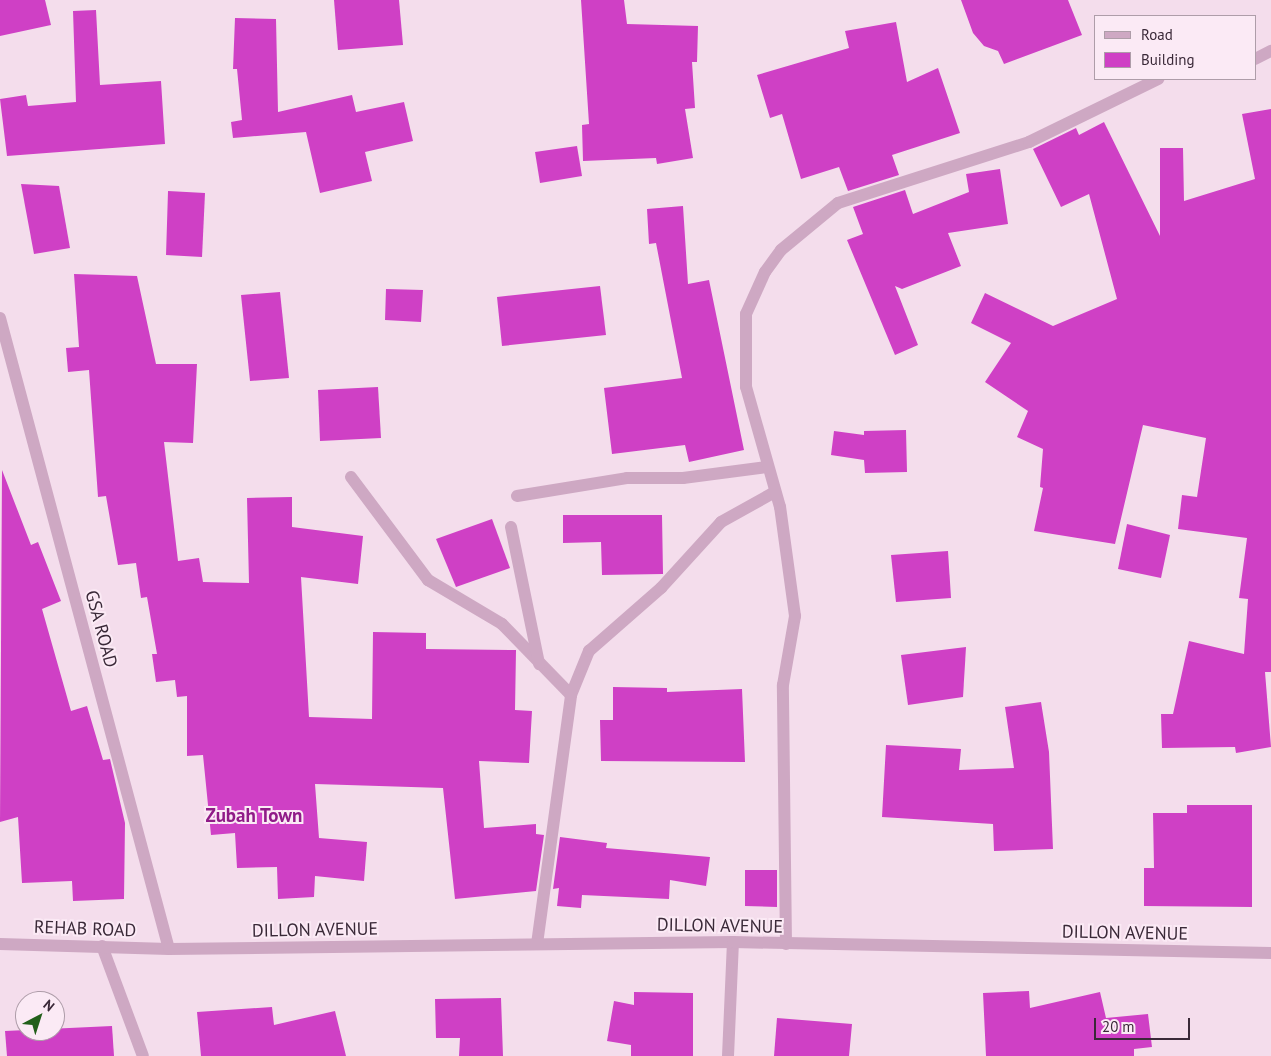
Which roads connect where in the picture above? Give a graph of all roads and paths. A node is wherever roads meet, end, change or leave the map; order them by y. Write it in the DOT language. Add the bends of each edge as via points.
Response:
graph roads {
  1 [pos="1271,51"];
  2 [pos="1256,58"];
  3 [pos="1156,80"];
  4 [pos="0,318"];
  5 [pos="767,467"];
  6 [pos="351,477"];
  7 [pos="775,492"];
  8 [pos="517,496"];
  9 [pos="511,527"];
  10 [pos="539,664"];
  11 [pos="571,695"];
  12 [pos="733,942"];
  13 [pos="0,944"];
  14 [pos="537,944"];
  15 [pos="786,944"];
  16 [pos="102,946"];
  17 [pos="169,949"];
  18 [pos="1271,953"];
  19 [pos="143,1056"];
  20 [pos="728,1056"];
  1 -- 2 [label="street"];
  3 -- 5 [label="street" via="1029,142 838,202 781,250 765,272 746,314 746,387"];
  4 -- 17 [label="street, GSA ROAD"];
  5 -- 7 [label="street"];
  5 -- 8 [label="street" via="683,478 627,478"];
  6 -- 10 [label="street" via="428,580 502,624"];
  7 -- 11 [label="street" via="721,522 661,588 589,651"];
  7 -- 15 [label="street" via="795,616 783,685"];
  9 -- 10 [label="street"];
  10 -- 11 [label="street"];
  11 -- 14 [label="street"];
  12 -- 14 [label="street, DILLON AVENUE"];
  12 -- 15 [label="street, DILLON AVENUE"];
  12 -- 20 [label="street"];
  13 -- 16 [label="street, REHAB ROAD"];
  14 -- 17 [label="street, DILLON AVENUE"];
  15 -- 18 [label="street, DILLON AVENUE"];
  16 -- 17 [label="street, REHAB ROAD"];
  16 -- 19 [label="street"];
}
